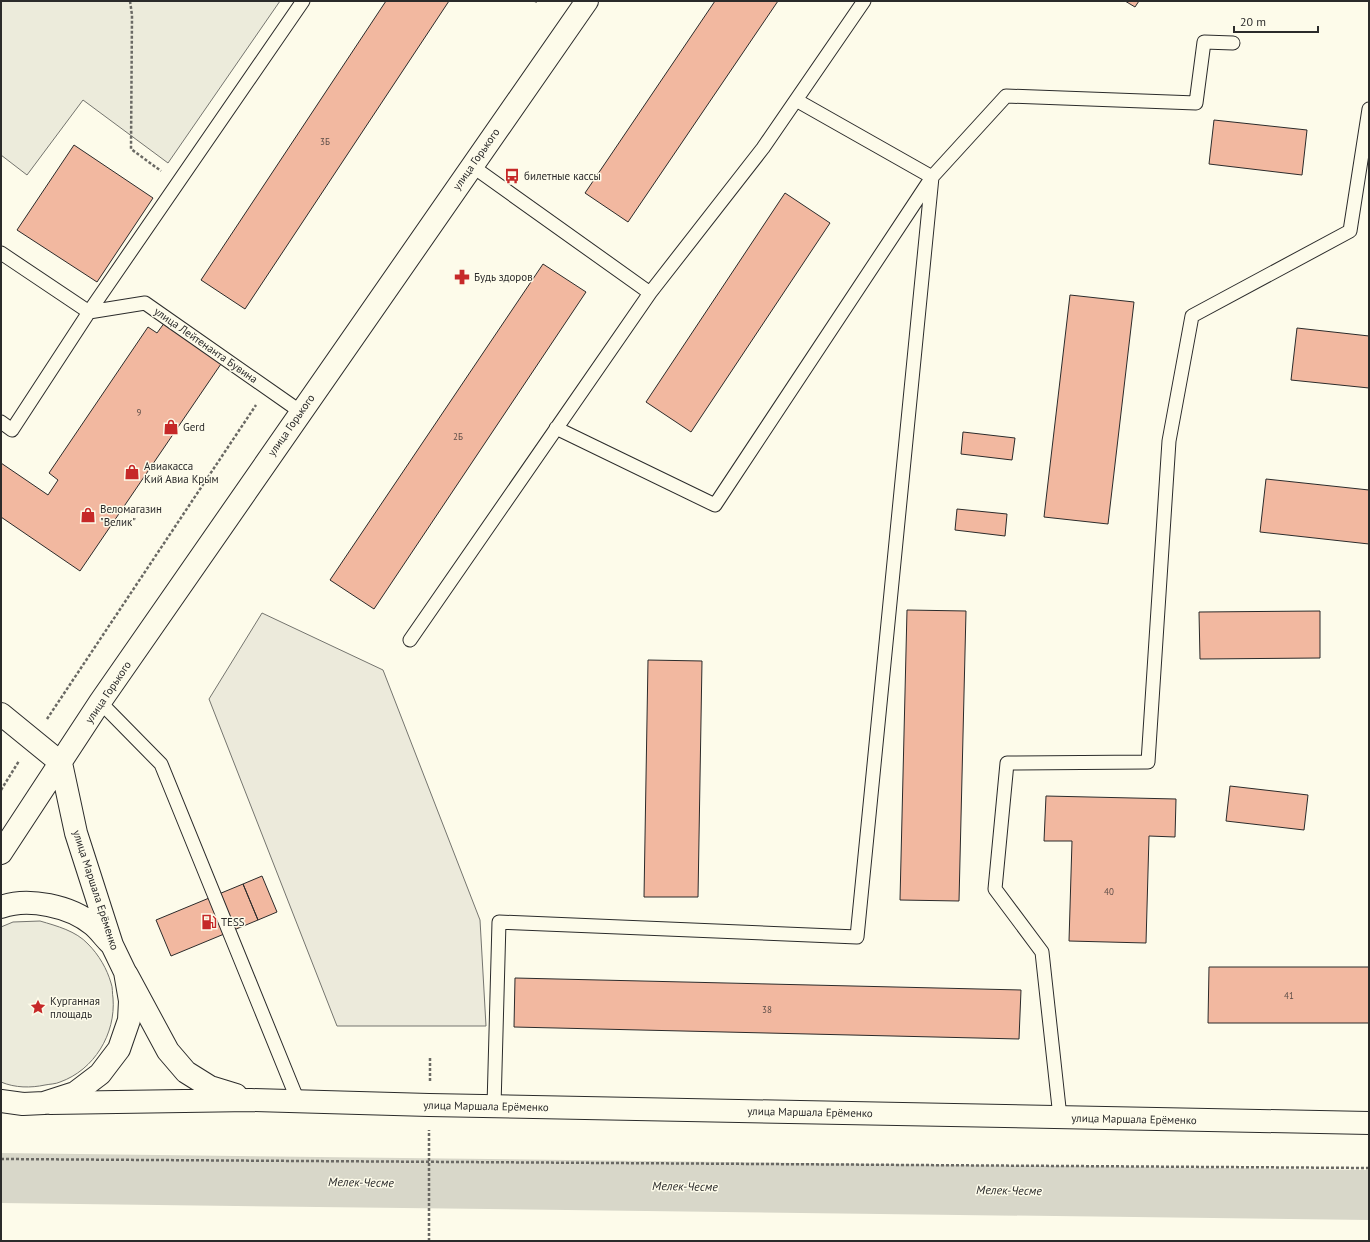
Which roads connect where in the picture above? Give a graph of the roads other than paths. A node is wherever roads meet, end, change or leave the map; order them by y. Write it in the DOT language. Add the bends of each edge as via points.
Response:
graph roads {
  1 [pos="303,1"];
  2 [pos="587,1"];
  3 [pos="864,1"];
  4 [pos="1234,43"];
  5 [pos="796,100"];
  6 [pos="1369,109"];
  7 [pos="472,166"];
  8 [pos="932,177"];
  9 [pos="1,253"];
  10 [pos="650,293"];
  11 [pos="89,312"];
  12 [pos="301,412"];
  13 [pos="1,422"];
  14 [pos="556,428"];
  15 [pos="410,640"];
  16 [pos="100,702"];
  17 [pos="1,714"];
  18 [pos="61,762"];
  19 [pos="1,853"];
  20 [pos="1,907"];
  21 [pos="112,946"];
  22 [pos="125,972"];
  23 [pos="2,1100"];
  24 [pos="251,1100"];
  25 [pos="298,1101"];
  26 [pos="44,1103"];
  27 [pos="494,1106"];
  28 [pos="1060,1117"];
  29 [pos="1369,1123"];
  1 -- 11 [label="lane"];
  2 -- 7 [label="main road, улица Горького"];
  3 -- 5 [label="lane"];
  4 -- 8 [label="lane" via="1204,42 1196,103 1006,96"];
  5 -- 8 [label="lane"];
  5 -- 10 [label="lane" via="763,148"];
  6 -- 28 [label="lane" via="1350,231 1192,316 1168,441 1148,762 1007,763 995,889 1042,952"];
  7 -- 10 [label="lane"];
  7 -- 12 [label="main road, улица Горького"];
  8 -- 14 [label="lane" via="715,505"];
  8 -- 27 [label="lane" via="857,937 499,922"];
  9 -- 11 [label="lane"];
  10 -- 14 [label="lane"];
  11 -- 12 [label="lane, улица Лейтенанта Бувина" via="145,304"];
  11 -- 13 [label="lane" via="12,430"];
  12 -- 16 [label="main road, улица Горького"];
  14 -- 15 [label="lane"];
  16 -- 18 [label="main road, улица Горького"];
  16 -- 25 [label="lane" via="161,764"];
  17 -- 18 [label="main road"];
  18 -- 19 [label="main road, улица Горького"];
  18 -- 21 [label="main road, улица Маршала Ерёменко" via="76,833"];
  20 -- 21 [label="main road" via="8,904 37,902 66,909 92,924"];
  21 -- 22 [label="main road, улица Маршала Ерёменко"];
  22 -- 24 [label="main road, улица Маршала Ерёменко" via="168,1051 186,1072 210,1087"];
  22 -- 26 [label="main road" via="130,1002 129,1020 119,1049 100,1074 75,1093"];
  23 -- 26 [label="main road, улица Маршала Ерёменко" via="23,1104"];
  24 -- 25 [label="main road, улица Маршала Ерёменко"];
  24 -- 26 [label="main road, улица Маршала Ерёменко"];
  25 -- 27 [label="main road, улица Маршала Ерёменко"];
  27 -- 28 [label="main road, улица Маршала Ерёменко"];
  28 -- 29 [label="main road, улица Маршала Ерёменко"];
}
